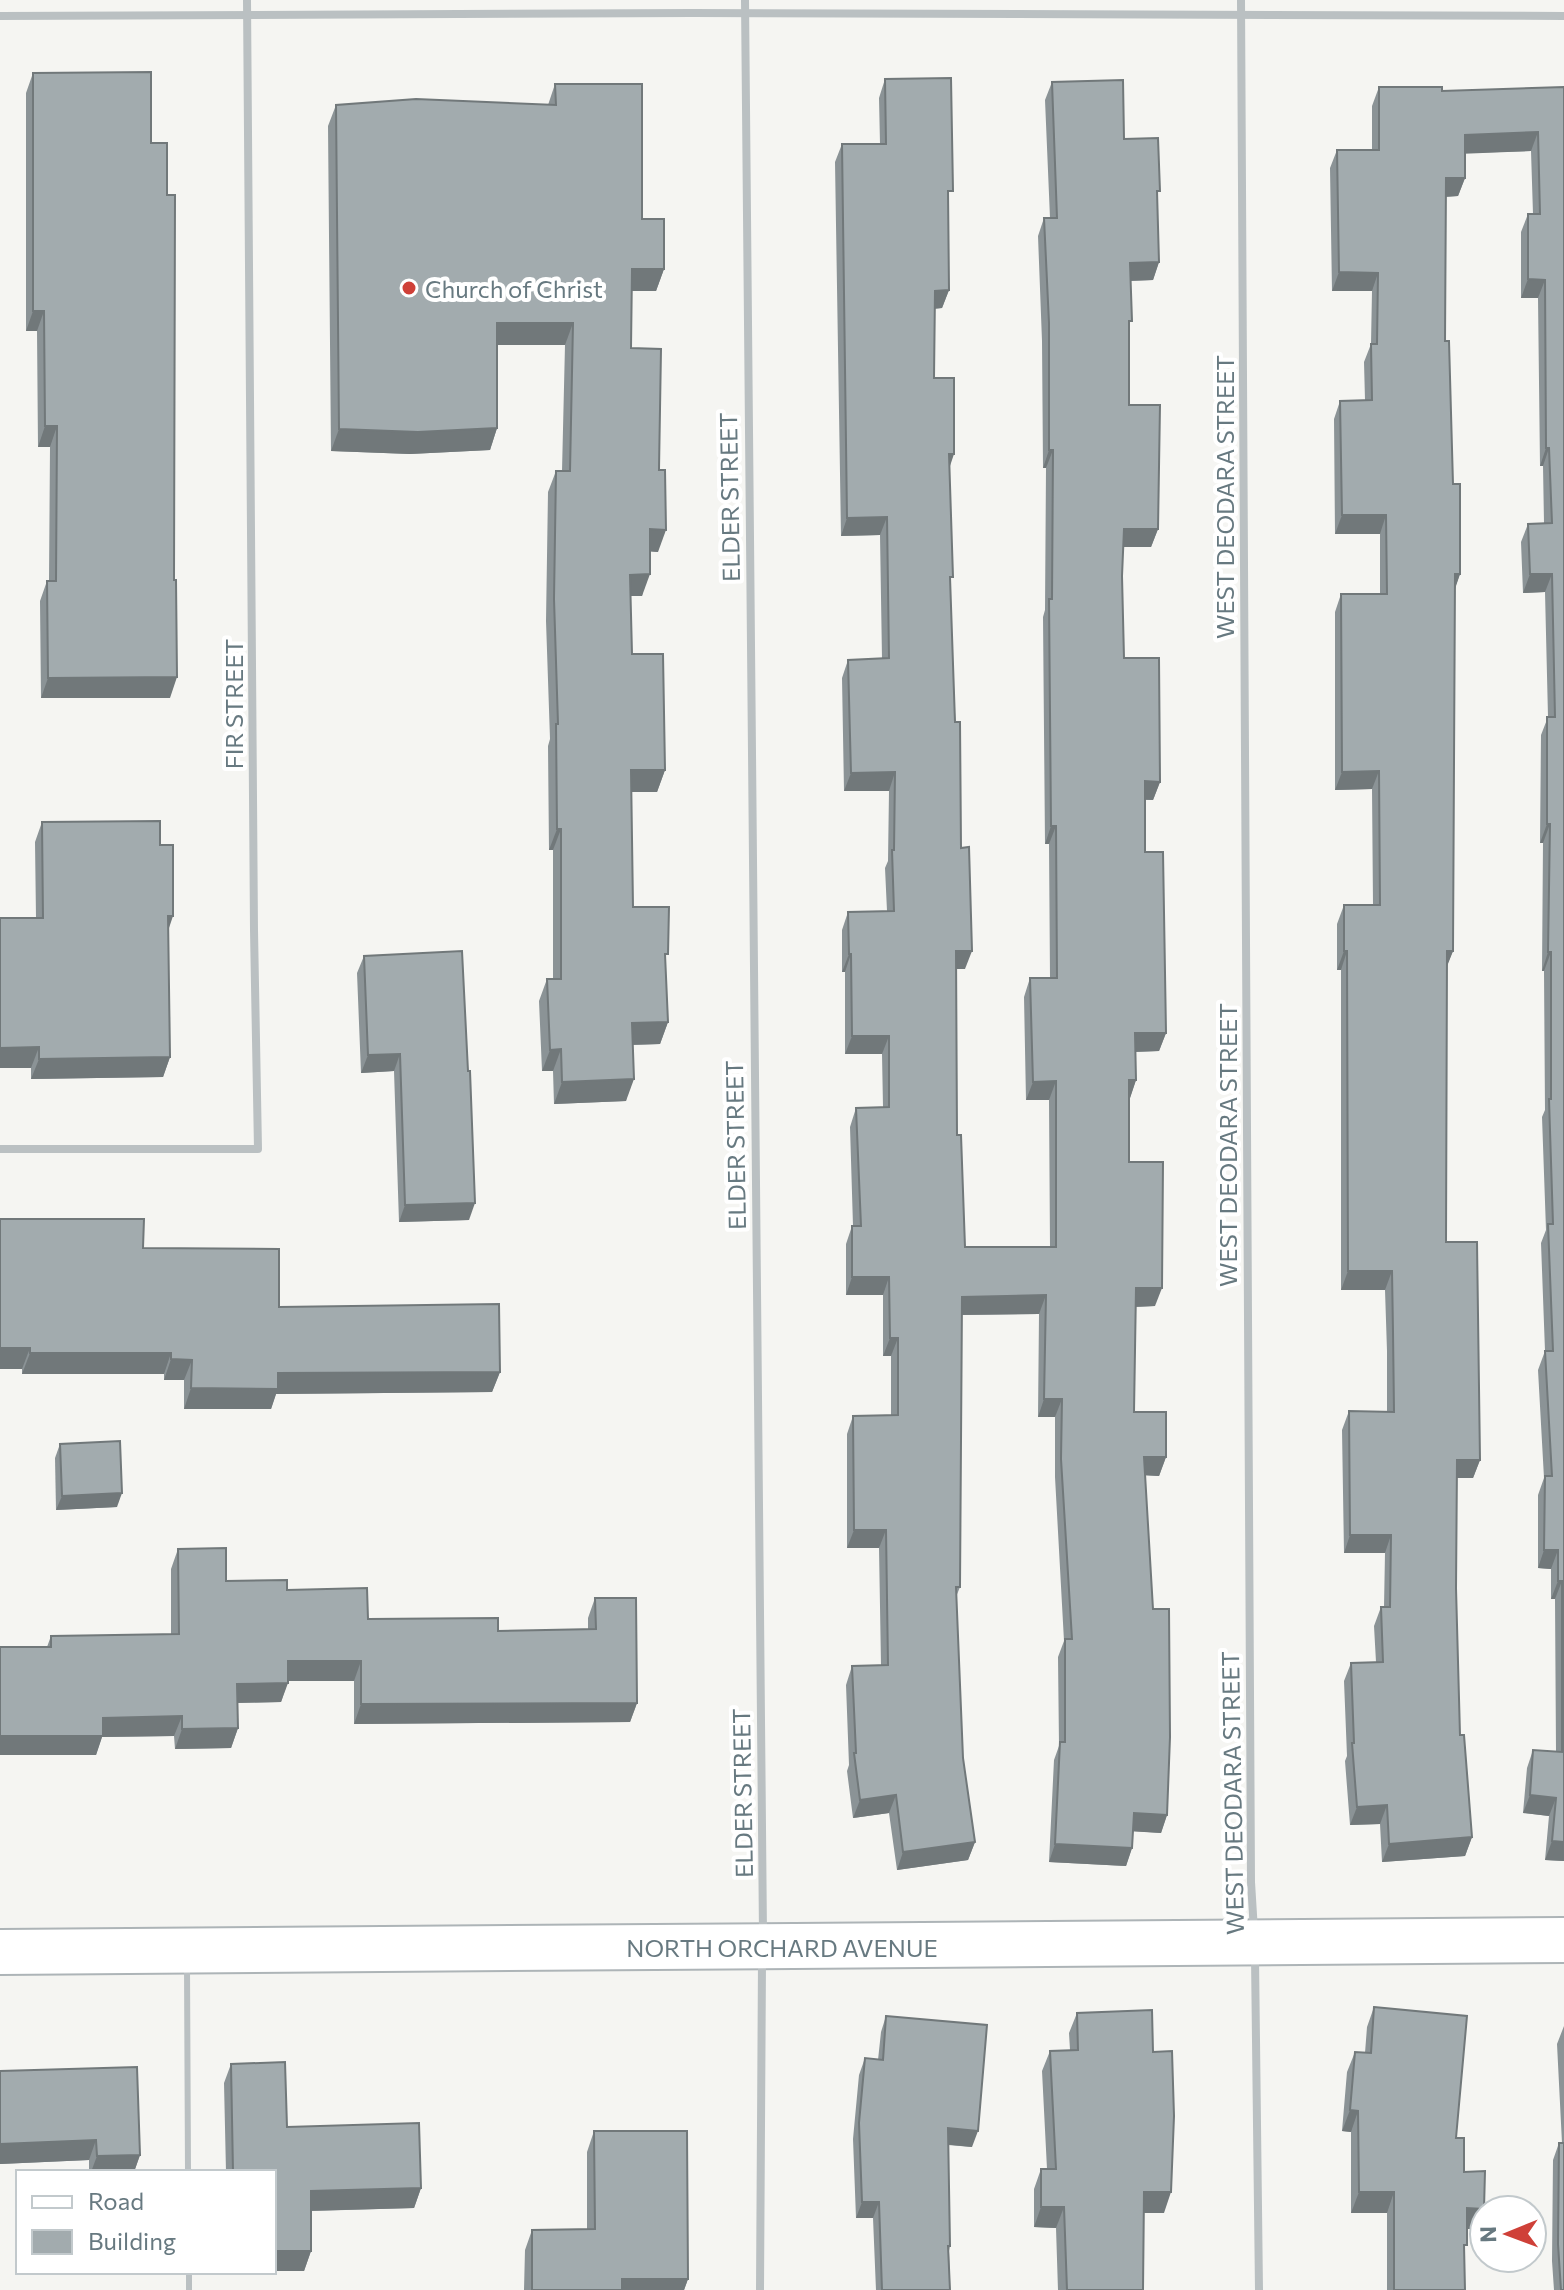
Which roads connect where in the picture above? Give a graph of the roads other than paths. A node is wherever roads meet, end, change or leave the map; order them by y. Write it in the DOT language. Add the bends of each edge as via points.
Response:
graph roads {
  1 [pos="247,0"];
  2 [pos="745,0"];
  3 [pos="1241,0"];
  4 [pos="745,13"];
  5 [pos="0,16"];
  6 [pos="247,16"];
  7 [pos="1241,16"];
  8 [pos="1564,16"];
  9 [pos="0,1149"];
  10 [pos="1564,1940"];
  11 [pos="1255,1943"];
  12 [pos="763,1947"];
  13 [pos="187,1950"];
  14 [pos="0,1952"];
  15 [pos="188,2170"];
  16 [pos="760,2290"];
  17 [pos="1259,2290"];
  1 -- 6 [label="street, FIR STREET"];
  2 -- 4 [label="street, ELDER STREET"];
  3 -- 7 [label="street, WEST DEODARA STREET"];
  4 -- 6 [label="street"];
  4 -- 7 [label="street"];
  4 -- 12 [label="street, ELDER STREET"];
  5 -- 6 [label="street"];
  6 -- 9 [label="street, FIR STREET" via="258,1149"];
  7 -- 8 [label="street"];
  7 -- 11 [label="street, WEST DEODARA STREET"];
  10 -- 11 [label="street, NORTH ORCHARD AVENUE"];
  11 -- 12 [label="street, NORTH ORCHARD AVENUE"];
  11 -- 17 [label="street, WEST DEODARA STREET"];
  12 -- 13 [label="street, NORTH ORCHARD AVENUE"];
  12 -- 16 [label="street, ELDER STREET"];
  13 -- 14 [label="street, NORTH ORCHARD AVENUE"];
  13 -- 15 [label="lane"];
}
